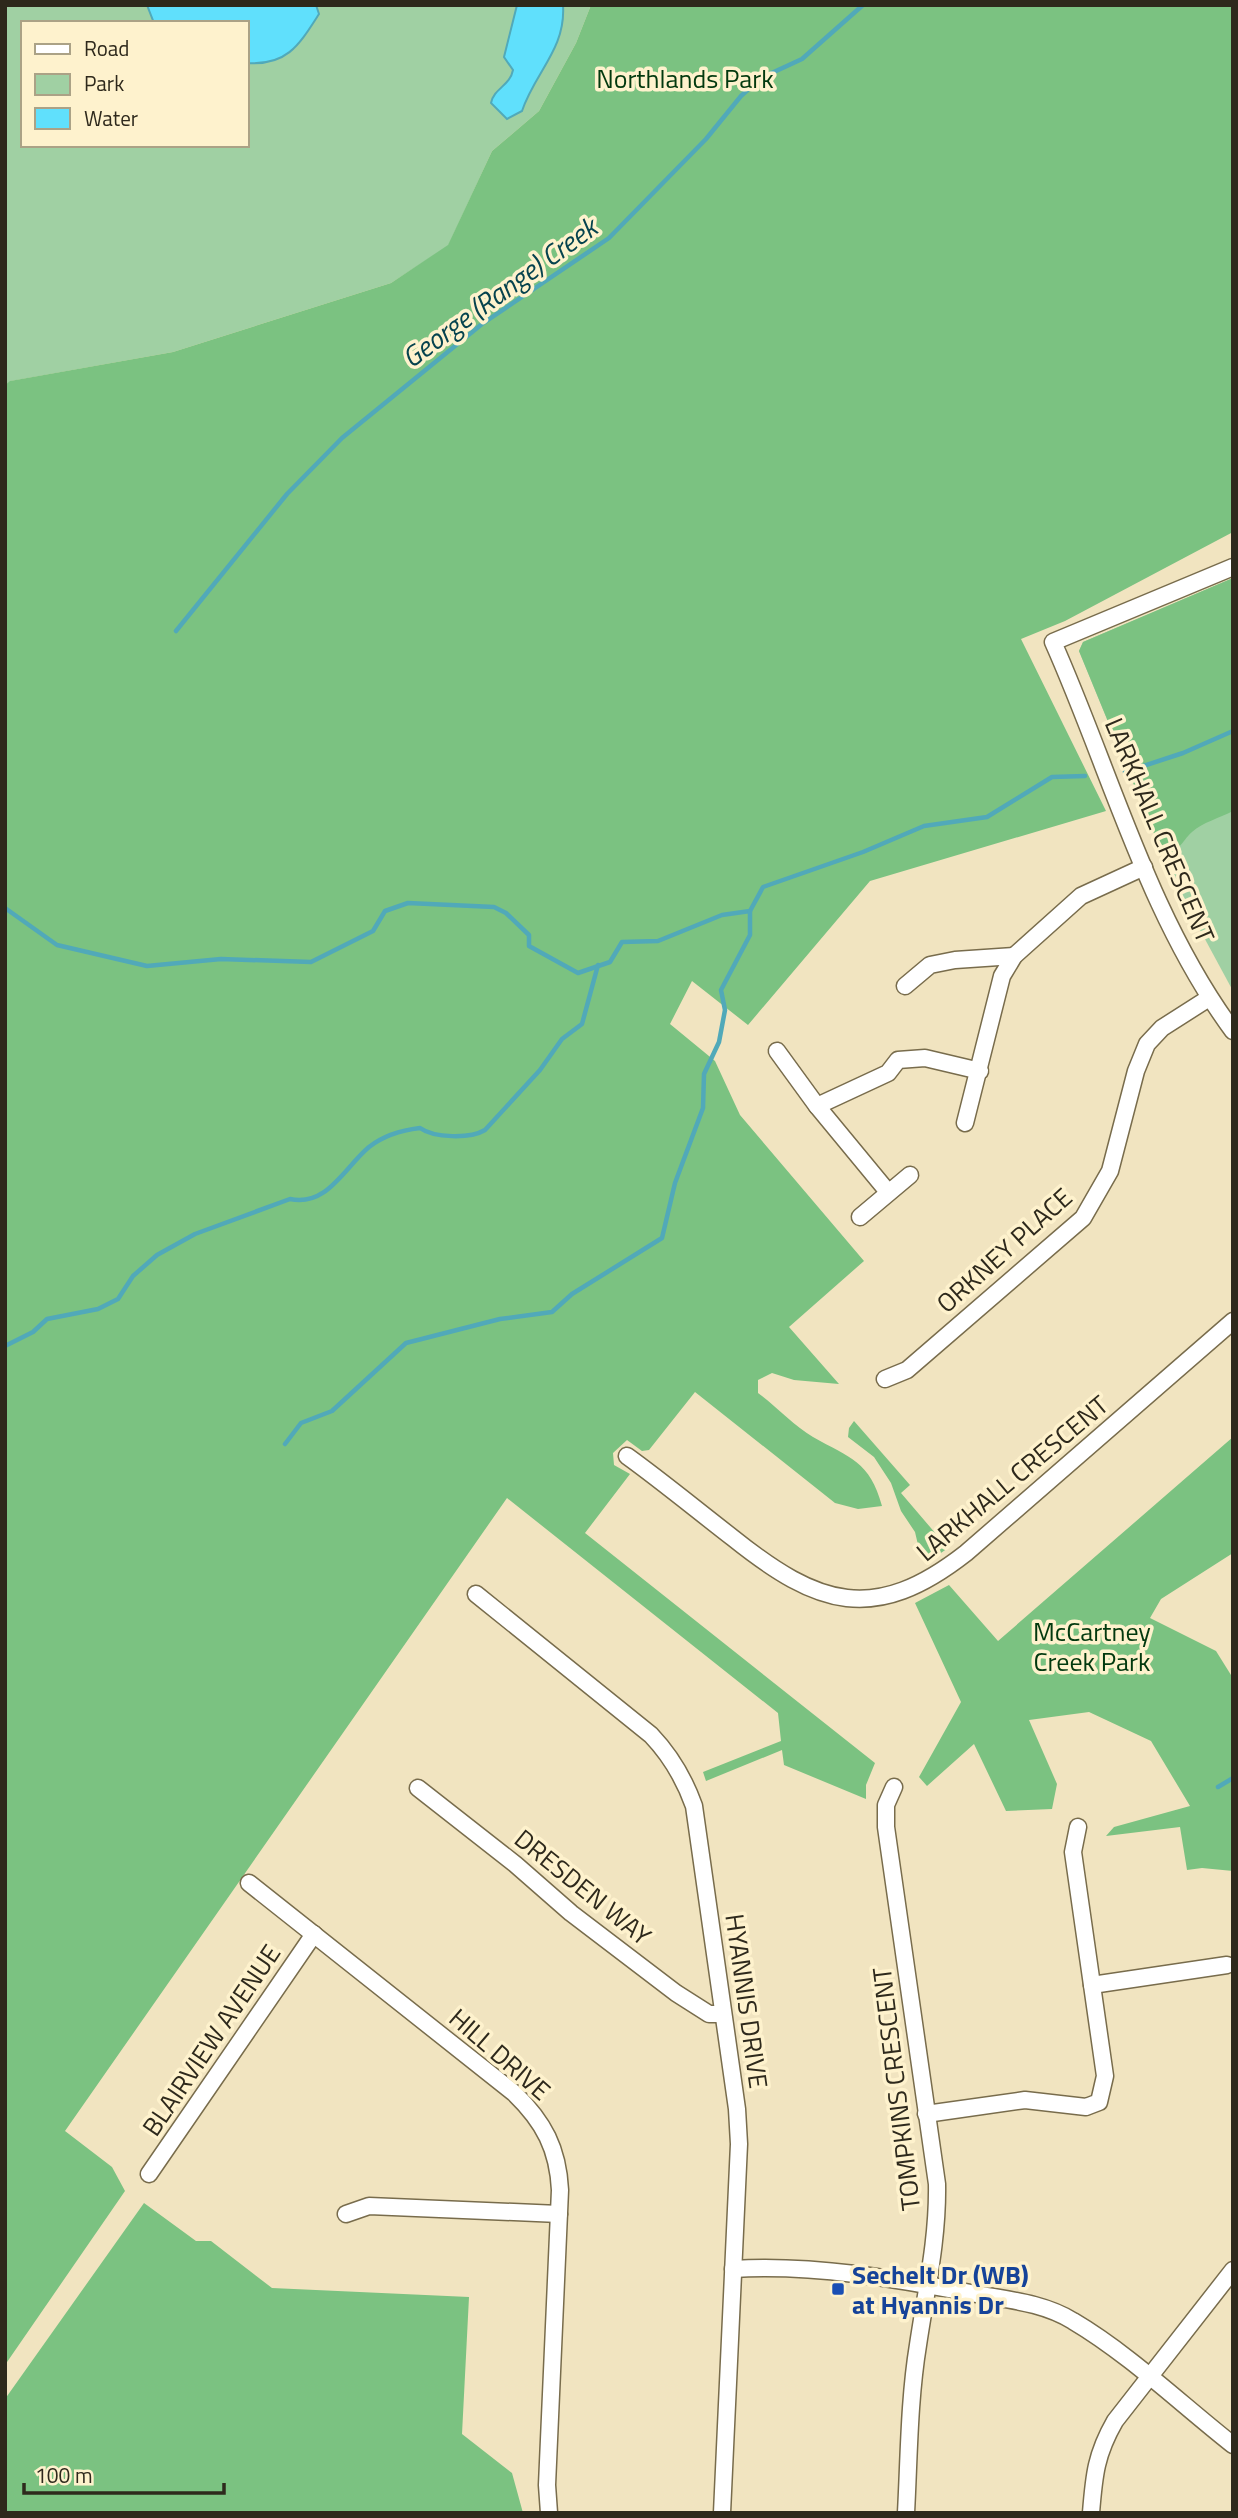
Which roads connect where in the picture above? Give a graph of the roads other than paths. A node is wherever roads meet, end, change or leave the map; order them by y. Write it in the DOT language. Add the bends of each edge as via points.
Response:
graph roads {
  1 [pos="1233,567"];
  2 [pos="1144,867"];
  3 [pos="1014,956"];
  4 [pos="905,986"];
  5 [pos="1209,998"];
  6 [pos="1233,1031"];
  7 [pos="776,1051"];
  8 [pos="980,1071"];
  9 [pos="817,1106"];
  10 [pos="965,1123"];
  11 [pos="910,1175"];
  12 [pos="888,1192"];
  13 [pos="860,1217"];
  14 [pos="1233,1321"];
  15 [pos="885,1379"];
  16 [pos="627,1456"];
  17 [pos="476,1594"];
  18 [pos="894,1787"];
  19 [pos="418,1788"];
  20 [pos="1078,1827"];
  21 [pos="249,1883"];
  22 [pos="314,1934"];
  23 [pos="1227,1965"];
  24 [pos="1092,1985"];
  25 [pos="722,2014"];
  26 [pos="926,2114"];
  27 [pos="149,2174"];
  28 [pos="346,2214"];
  29 [pos="559,2214"];
  30 [pos="733,2269"];
  31 [pos="1233,2270"];
  32 [pos="929,2285"];
  33 [pos="1148,2378"];
  34 [pos="1233,2445"];
  35 [pos="549,2513"];
  36 [pos="722,2513"];
  37 [pos="906,2513"];
  38 [pos="1091,2513"];
  1 -- 2 [label="street, LARKHALL CRESCENT" via="1054,642"];
  2 -- 3 [label="street" via="1082,896"];
  2 -- 5 [label="street, LARKHALL CRESCENT"];
  3 -- 4 [label="street" via="930,965"];
  3 -- 8 [label="street" via="1002,976"];
  5 -- 6 [label="street, LARKHALL CRESCENT"];
  5 -- 15 [label="street, ORKNEY PLACE" via="1162,1028 1147,1044 1110,1171 1083,1218 907,1370"];
  7 -- 9 [label="street"];
  8 -- 9 [label="street" via="925,1058 898,1060 888,1073"];
  8 -- 10 [label="street"];
  9 -- 12 [label="street"];
  11 -- 12 [label="street"];
  12 -- 13 [label="street"];
  14 -- 16 [label="street, LARKHALL CRESCENT" via="966,1553 928,1581 881,1598 833,1596 785,1578"];
  17 -- 25 [label="street, HYANNIS DRIVE" via="634,1720 674,1763 694,1806 700,1836"];
  18 -- 26 [label="street, TOMPKINS CRESCENT" via="886,1805 886,1826"];
  19 -- 25 [label="street, DRESDEN WAY" via="676,1993 709,2014"];
  20 -- 24 [label="street" via="1073,1852"];
  21 -- 22 [label="street, HILL DRIVE"];
  22 -- 27 [label="street, BLAIRVIEW AVENUE"];
  22 -- 29 [label="street, HILL DRIVE" via="531,2109 543,2125 559,2165"];
  23 -- 24 [label="street"];
  24 -- 26 [label="street" via="1105,2076 1099,2102 1086,2107 1025,2100"];
  25 -- 30 [label="street, HYANNIS DRIVE" via="739,2144"];
  26 -- 32 [label="street, TOMPKINS CRESCENT" via="937,2184"];
  28 -- 29 [label="street" via="369,2206"];
  29 -- 35 [label="street, HILL DRIVE"];
  30 -- 32 [label="street" via="812,2270"];
  30 -- 36 [label="street, HYANNIS DRIVE"];
  31 -- 33 [label="street"];
  32 -- 33 [label="street" via="1042,2307 1072,2320"];
  32 -- 37 [label="street, TOMPKINS CRESCENT" via="912,2392"];
  33 -- 34 [label="street"];
  33 -- 38 [label="street" via="1101,2446 1094,2467"];
}
